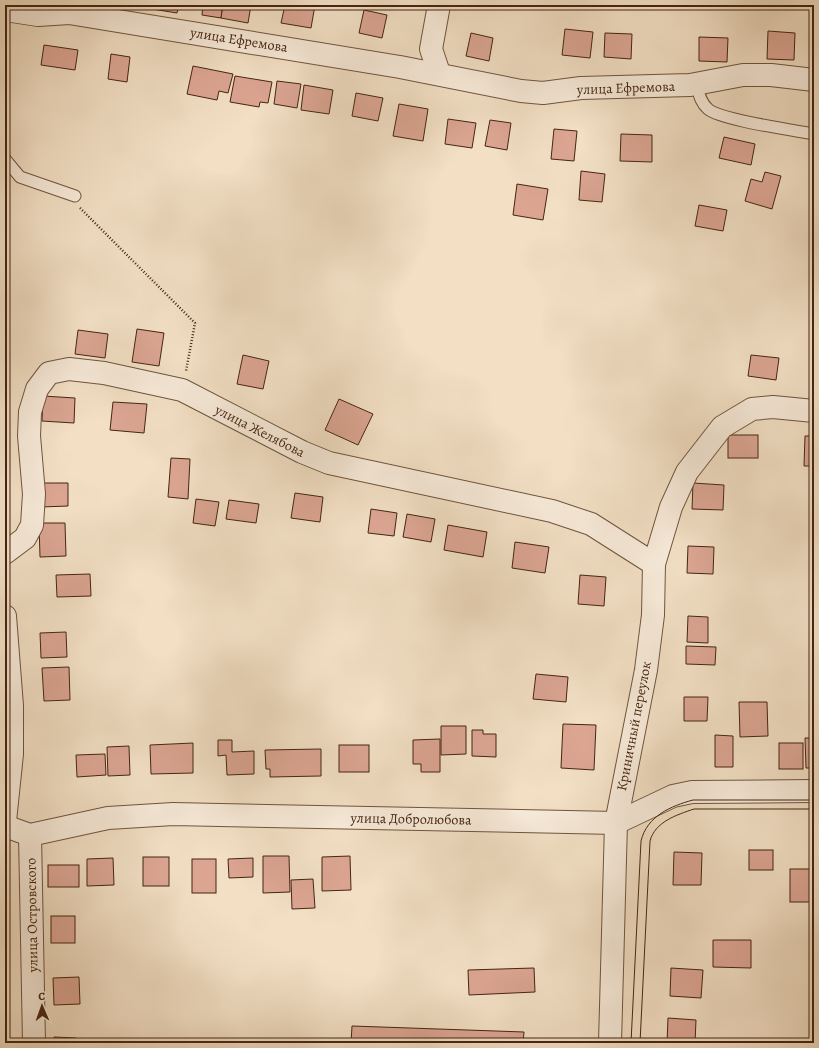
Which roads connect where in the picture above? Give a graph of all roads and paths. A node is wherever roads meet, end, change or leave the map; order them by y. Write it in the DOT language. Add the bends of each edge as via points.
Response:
graph roads {
  1 [pos="439,5"];
  2 [pos="5,10"];
  3 [pos="38,15"];
  4 [pos="5,27"];
  5 [pos="439,73"];
  6 [pos="814,80"];
  7 [pos="696,84"];
  8 [pos="814,134"];
  9 [pos="5,159"];
  10 [pos="62,192"];
  11 [pos="75,196"];
  12 [pos="182,390"];
  13 [pos="814,411"];
  14 [pos="5,553"];
  15 [pos="654,564"];
  16 [pos="5,616"];
  17 [pos="814,791"];
  18 [pos="5,821"];
  19 [pos="616,823"];
  20 [pos="5,826"];
  21 [pos="30,835"];
  22 [pos="34,1043"];
  23 [pos="610,1043"];
  1 -- 5 [label="street" via="431,49"];
  2 -- 3 [label="street, улица Ефремова"];
  3 -- 4 [label="street, улица Ефремова"];
  3 -- 5 [label="street, улица Ефремова" via="68,13"];
  5 -- 7 [label="street, улица Ефремова" via="521,91 543,93 581,88"];
  6 -- 7 [label="street, улица Ефремова" via="743,75"];
  7 -- 8 [label="lane" via="701,101 709,110 723,117"];
  9 -- 10 [label="lane" via="20,177"];
  10 -- 11 [label="lane"];
  10 -- 12 [label="path" via="195,323"];
  12 -- 14 [label="street, улица Желябова" via="104,373 69,369 48,373 37,389 30,412 29,436 34,494 32,525 25,538"];
  12 -- 15 [label="street, улица Желябова" via="329,464 552,511 591,524"];
  13 -- 15 [label="street, Криничный переулок" via="773,407 752,410 722,426 687,472 671,507"];
  15 -- 19 [label="street, Криничный переулок" via="653,615 646,670"];
  16 -- 18 [label="street" via="12,706 12,754"];
  17 -- 19 [label="street, улица Добролюбова" via="692,792 673,796"];
  19 -- 21 [label="street, улица Добролюбова" via="173,814 108,818"];
  19 -- 23 [label="street, Криничный переулок"];
  20 -- 21 [label="street"];
  21 -- 22 [label="street, улица Островского"];
}
